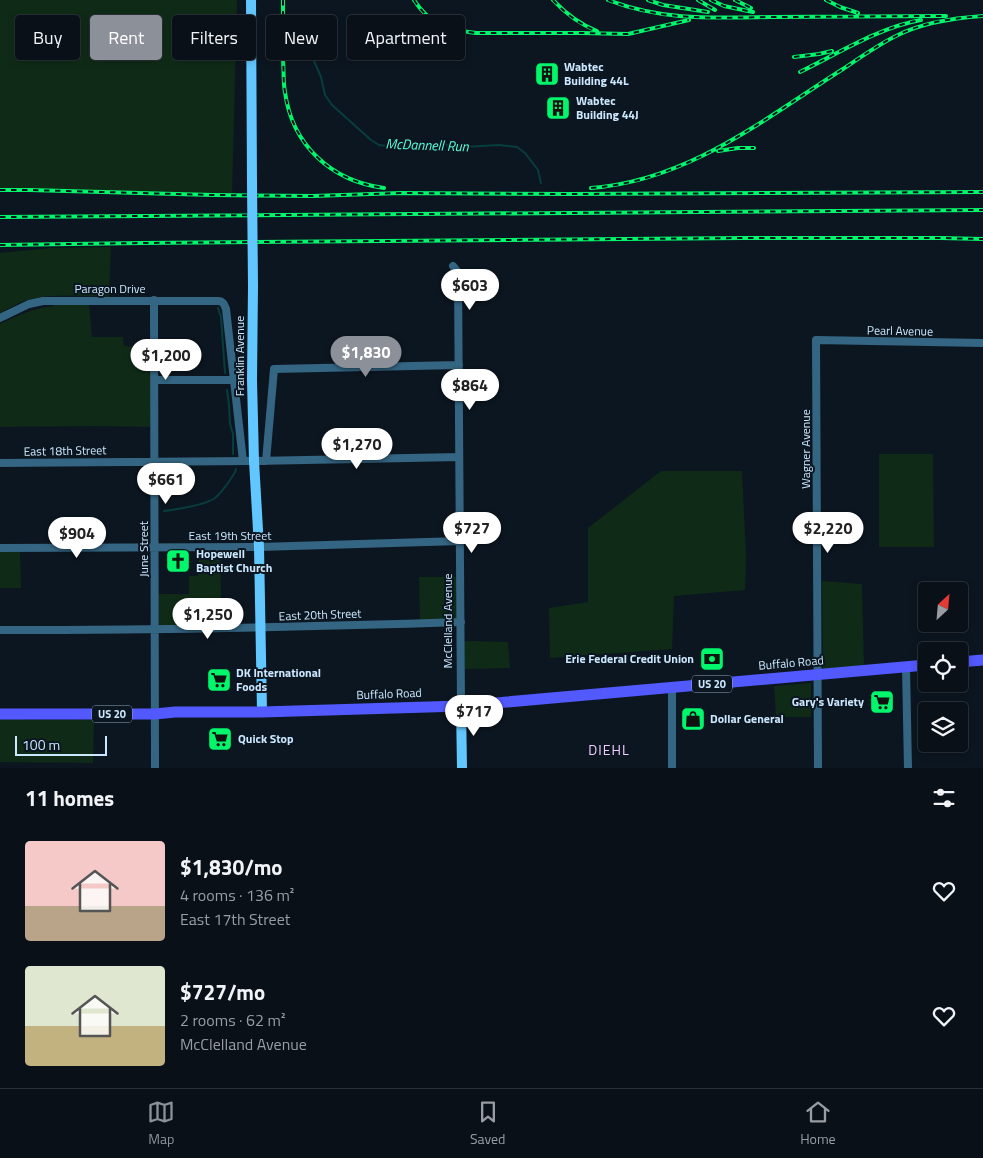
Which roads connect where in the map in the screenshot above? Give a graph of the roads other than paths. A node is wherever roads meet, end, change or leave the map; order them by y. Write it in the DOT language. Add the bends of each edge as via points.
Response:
graph roads {
  1 [pos="250,0"];
  2 [pos="453,266"];
  3 [pos="154,300"];
  4 [pos="0,318"];
  5 [pos="816,340"];
  6 [pos="983,343"];
  7 [pos="459,365"];
  8 [pos="154,380"];
  9 [pos="234,380"];
  10 [pos="459,457"];
  11 [pos="243,461"];
  12 [pos="254,461"];
  13 [pos="266,461"];
  14 [pos="155,462"];
  15 [pos="0,463"];
  16 [pos="460,541"];
  17 [pos="0,548"];
  18 [pos="155,548"];
  19 [pos="260,548"];
  20 [pos="461,622"];
  21 [pos="261,628"];
  22 [pos="0,630"];
  23 [pos="155,630"];
  24 [pos="983,660"];
  25 [pos="968,661"];
  26 [pos="918,666"];
  27 [pos="906,667"];
  28 [pos="818,674"];
  29 [pos="672,687"];
  30 [pos="461,706"];
  31 [pos="262,712"];
  32 [pos="0,714"];
  33 [pos="155,714"];
  34 [pos="155,768"];
  35 [pos="462,768"];
  36 [pos="672,768"];
  37 [pos="818,768"];
  38 [pos="908,768"];
  1 -- 12 [label="street, Franklin Avenue, bridge"];
  2 -- 7 [label="street, McClelland Avenue" via="458,276"];
  3 -- 4 [label="street, Paragon Drive" via="43,301 28,304"];
  3 -- 8 [label="street, June Street"];
  3 -- 9 [label="street, Paragon Drive" via="218,301 224,304"];
  5 -- 6 [label="street, Pearl Avenue"];
  5 -- 28 [label="street, Wagner Avenue"];
  7 -- 10 [label="street, McClelland Avenue"];
  7 -- 13 [label="street" via="274,369"];
  8 -- 9 [label="street"];
  8 -- 14 [label="street, June Street"];
  9 -- 11 [label="street"];
  10 -- 13 [label="street, East 18th Street"];
  10 -- 16 [label="street, McClelland Avenue"];
  11 -- 12 [label="street, East 18th Street"];
  11 -- 14 [label="street, East 18th Street"];
  12 -- 13 [label="street, East 18th Street"];
  12 -- 19 [label="street, Franklin Avenue"];
  14 -- 15 [label="street, East 18th Street"];
  14 -- 18 [label="street, June Street"];
  16 -- 19 [label="street, East 19th Street"];
  16 -- 20 [label="street, McClelland Avenue"];
  17 -- 18 [label="street, East 19th Street"];
  18 -- 19 [label="street, East 19th Street"];
  18 -- 23 [label="street, June Street"];
  19 -- 21 [label="street, Franklin Avenue"];
  20 -- 21 [label="street, East 20th Street"];
  20 -- 30 [label="street, McClelland Avenue"];
  21 -- 23 [label="street, East 20th Street"];
  21 -- 31 [label="street, Franklin Avenue"];
  22 -- 23 [label="street, East 20th Street"];
  23 -- 33 [label="street, June Street"];
  24 -- 25 [label="main road"];
  26 -- 27 [label="main road, Buffalo Road / US 20"];
  27 -- 28 [label="main road, Buffalo Road / US 20"];
  27 -- 38 [label="street"];
  28 -- 29 [label="main road, Buffalo Road / US 20"];
  28 -- 37 [label="street, Wagner Avenue"];
  29 -- 30 [label="main road, Buffalo Road / US 20"];
  29 -- 36 [label="street"];
  30 -- 31 [label="main road, Buffalo Road / US 20"];
  30 -- 35 [label="street, McClelland Avenue"];
  31 -- 33 [label="main road, Buffalo Road / US 20"];
  32 -- 33 [label="main road, Buffalo Road / US 20"];
  33 -- 34 [label="street, June Street"];
}
